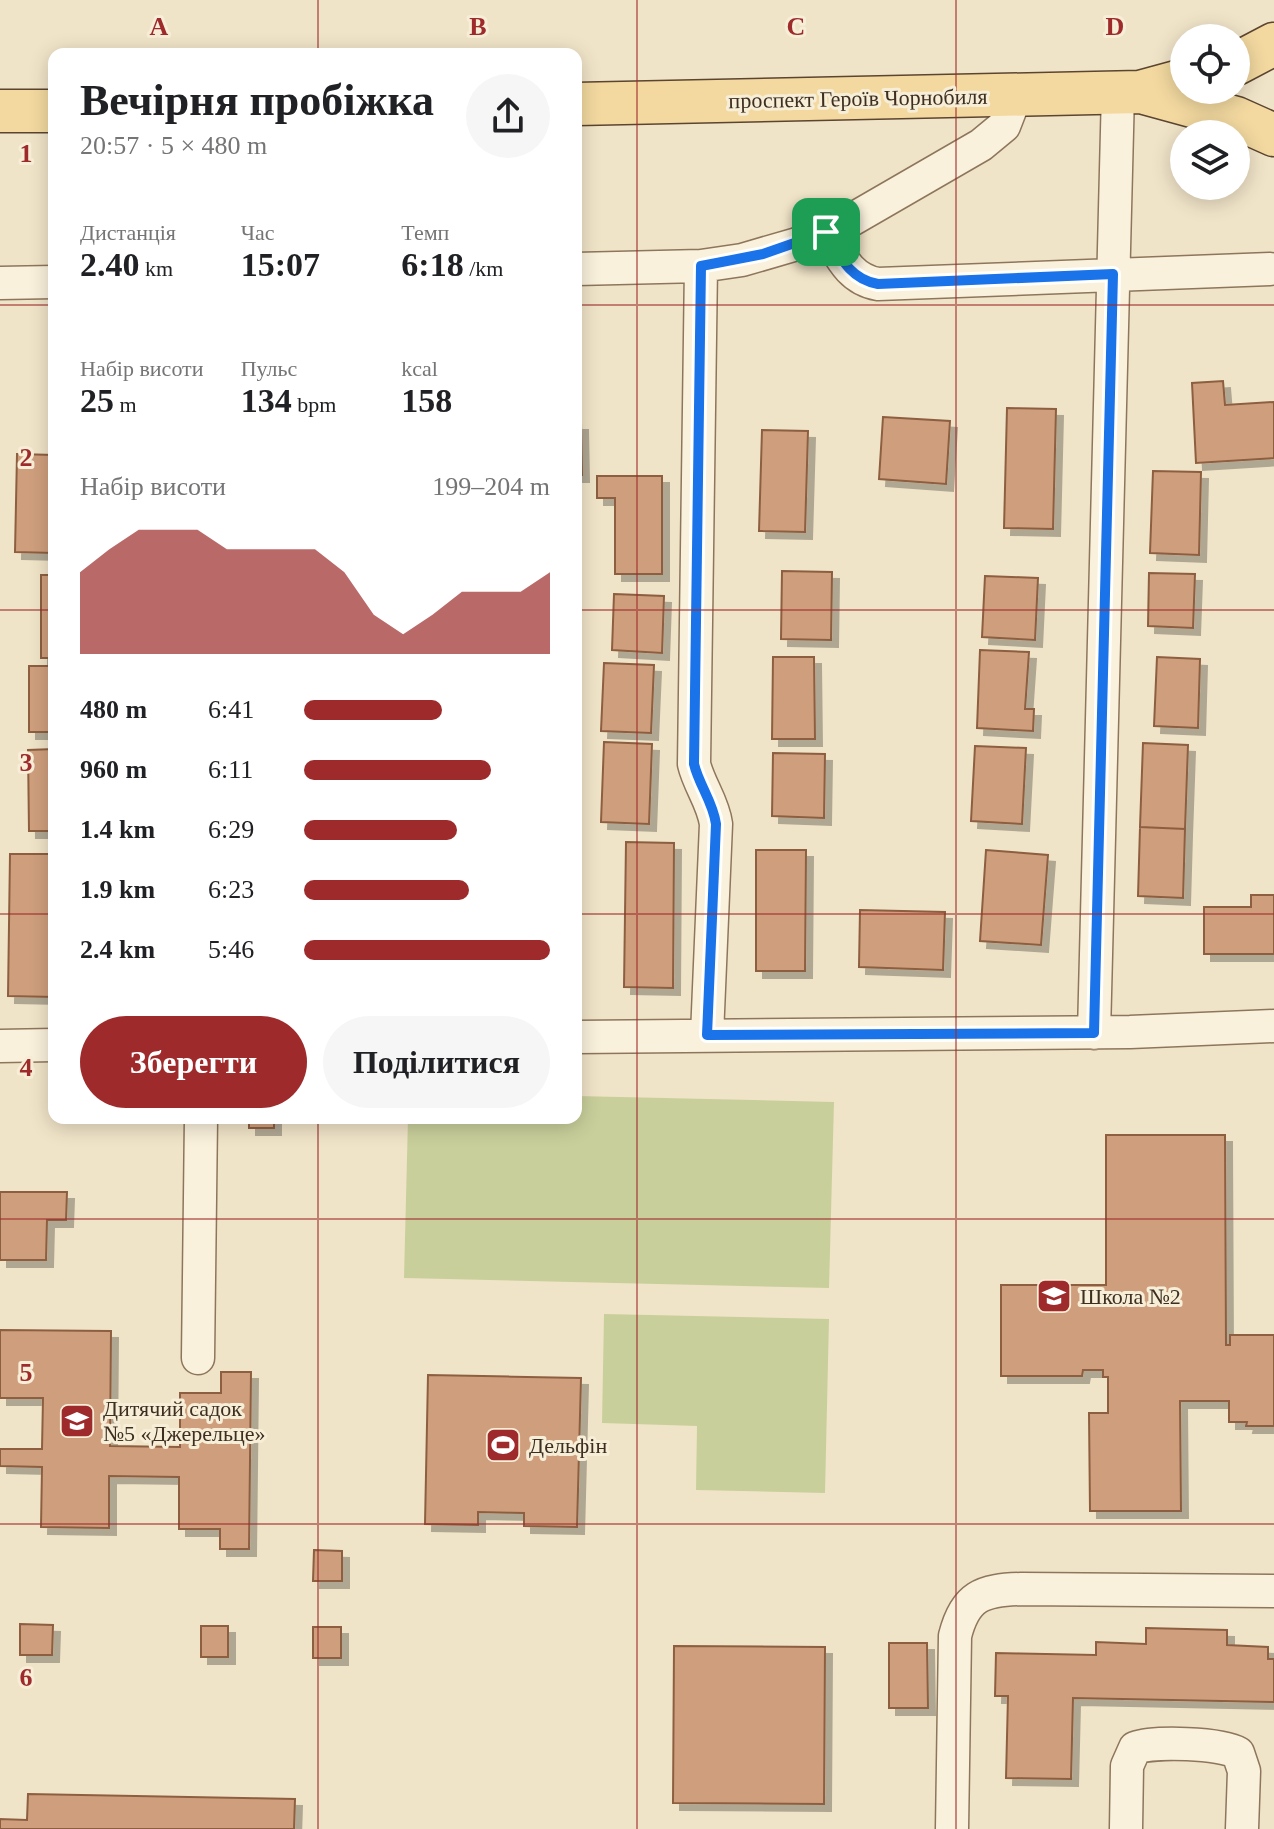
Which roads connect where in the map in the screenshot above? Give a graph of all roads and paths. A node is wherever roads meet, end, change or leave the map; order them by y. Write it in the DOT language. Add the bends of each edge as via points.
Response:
graph roads {
  1 [pos="1274,44"];
  2 [pos="1250,57"];
  3 [pos="1170,83"];
  4 [pos="1129,92"];
  5 [pos="1016,95"];
  6 [pos="582,104"];
  7 [pos="0,111"];
  8 [pos="48,111"];
  9 [pos="1274,135"];
  10 [pos="826,232"];
  11 [pos="701,266"];
  12 [pos="582,269"];
  13 [pos="1270,269"];
  14 [pos="1113,274"];
  15 [pos="48,282"];
  16 [pos="0,283"];
  17 [pos="1274,1026"];
  18 [pos="1094,1033"];
  19 [pos="707,1035"];
  20 [pos="582,1037"];
  21 [pos="48,1045"];
  22 [pos="0,1046"];
  23 [pos="201,1124"];
  24 [pos="198,1358"];
  25 [pos="1274,1591"];
  26 [pos="952,1829"];
  27 [pos="1126,1829"];
  28 [pos="1242,1829"];
  1 -- 2 [label="main road"];
  3 -- 4 [label="main road, проспект Героїв Чорнобиля"];
  4 -- 5 [label="main road, проспект Героїв Чорнобиля"];
  4 -- 9 [label="main road, проспект Героїв Чорнобиля" via="1236,118"];
  4 -- 14 [label="street"];
  5 -- 6 [label="main road, проспект Героїв Чорнобиля"];
  5 -- 10 [label="street" via="1004,126 993,136"];
  7 -- 8 [label="main road"];
  10 -- 11 [label="street" via="763,254"];
  10 -- 14 [label="street" via="853,274 878,284"];
  11 -- 12 [label="street"];
  11 -- 19 [label="street" via="694,764 716,824"];
  13 -- 14 [label="street"];
  14 -- 18 [label="street"];
  15 -- 16 [label="street"];
  17 -- 18 [label="street"];
  18 -- 19 [label="street"];
  19 -- 20 [label="street"];
  21 -- 22 [label="street"];
  23 -- 24 [label="street"];
  25 -- 26 [label="street" via="982,1593 960,1617 955,1636"];
  27 -- 28 [label="street" via="1127,1766 1135,1748 1151,1744 1222,1747 1238,1753 1244,1771"];
}
